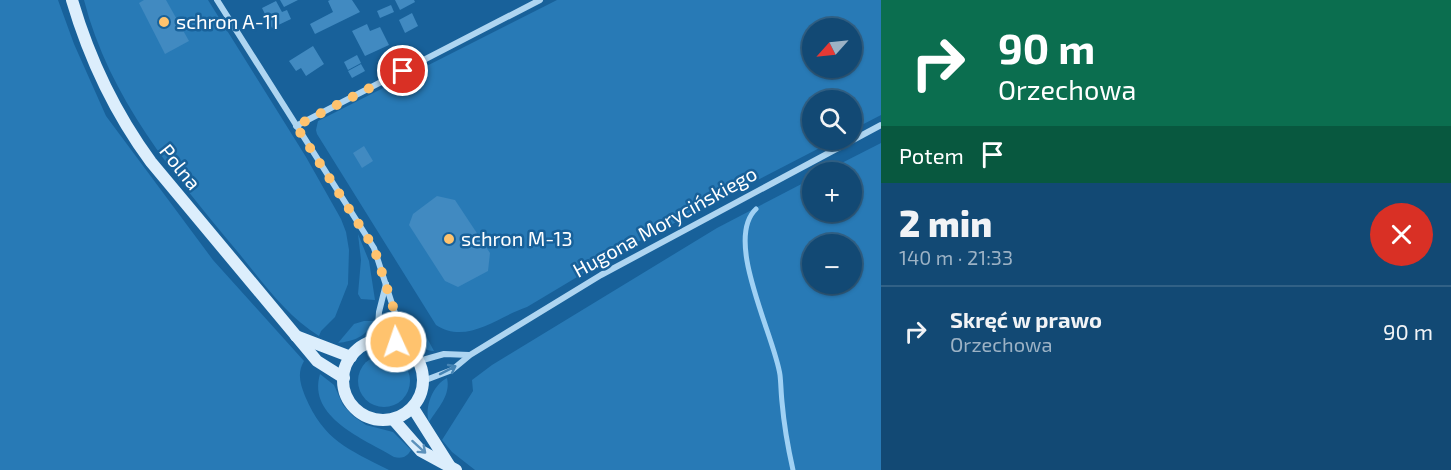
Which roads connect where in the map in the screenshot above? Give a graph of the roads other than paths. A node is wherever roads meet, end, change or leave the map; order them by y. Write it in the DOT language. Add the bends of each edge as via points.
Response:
graph roads {
  1 [pos="72,0"];
  2 [pos="216,0"];
  3 [pos="540,0"];
  4 [pos="881,125"];
  5 [pos="296,126"];
  6 [pos="386,283"];
  7 [pos="295,336"];
  8 [pos="377,341"];
  9 [pos="396,342"];
  10 [pos="470,355"];
  11 [pos="351,357"];
  12 [pos="419,361"];
  13 [pos="344,378"];
  14 [pos="423,381"];
  15 [pos="413,408"];
  16 [pos="393,419"];
  17 [pos="454,469"];
  1 -- 7 [label="street, Polna" via="82,34 131,134"];
  2 -- 5 [label="street"];
  3 -- 5 [label="street"];
  4 -- 10 [label="street, Hugona Morycińskiego" via="609,270"];
  5 -- 6 [label="street" via="374,248"];
  6 -- 8 [label="street"];
  6 -- 9 [label="street" via="395,313"];
  7 -- 11 [label="street, Polna"];
  7 -- 13 [label="street, Polna" via="317,361"];
  8 -- 9 [label="street"];
  8 -- 11 [label="street"];
  9 -- 12 [label="street"];
  10 -- 12 [label="street" via="444,354"];
  14 -- 10 [label="street, Hugona Morycińskiego, one-way" via="452,370"];
  11 -- 13 [label="street"];
  12 -- 14 [label="street"];
  13 -- 16 [label="street" via="345,390 358,411 380,420"];
  14 -- 15 [label="street"];
  15 -- 16 [label="street"];
  15 -- 17 [label="street"];
  16 -- 17 [label="street, one-way" via="421,451"];
}
